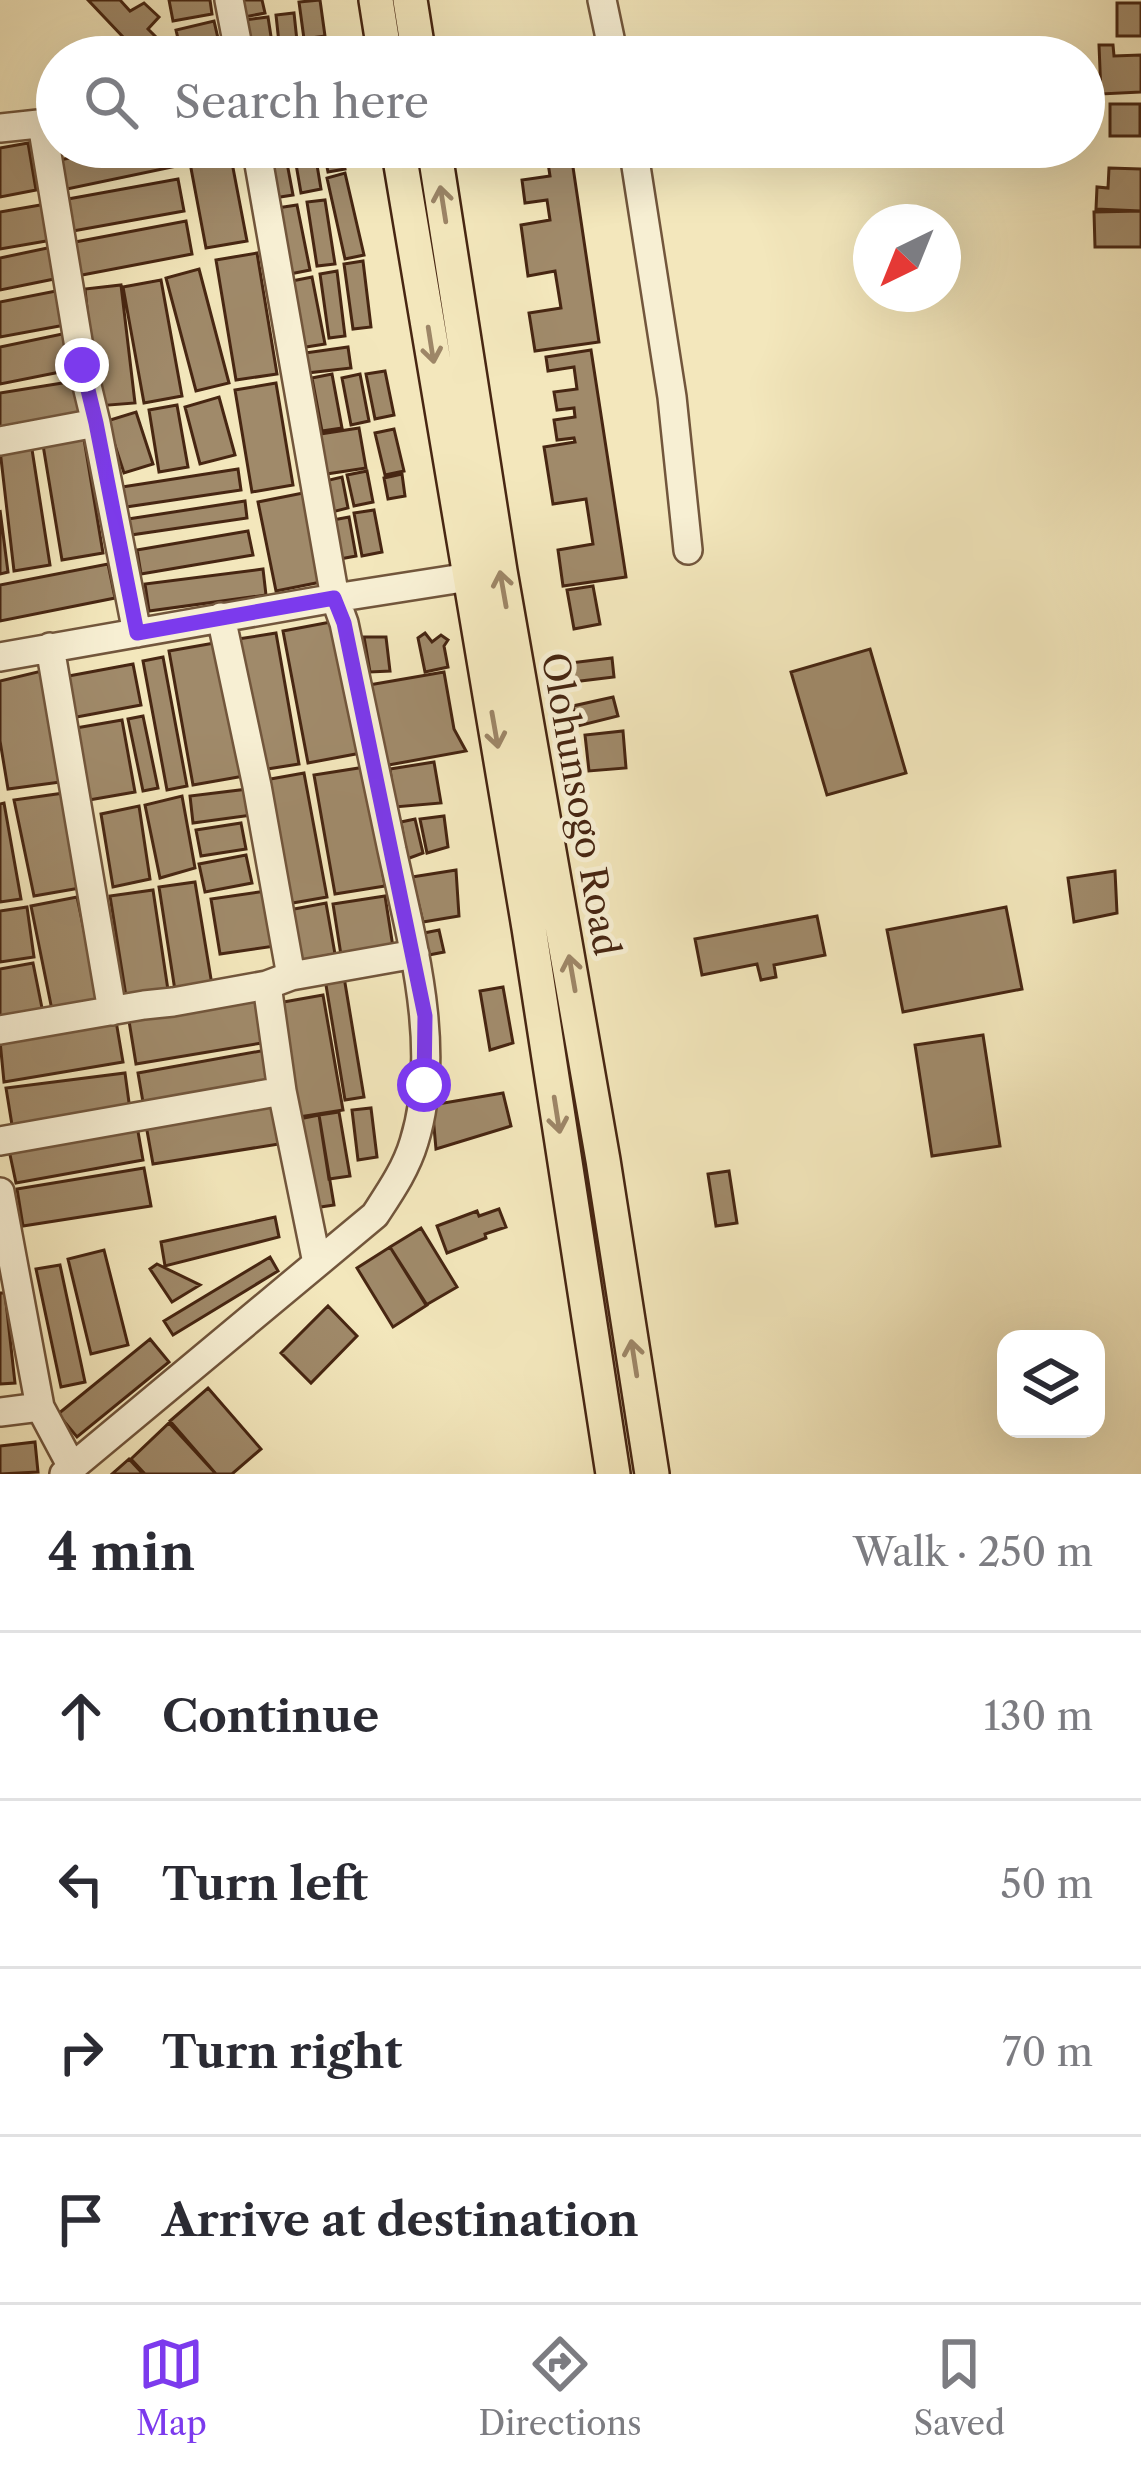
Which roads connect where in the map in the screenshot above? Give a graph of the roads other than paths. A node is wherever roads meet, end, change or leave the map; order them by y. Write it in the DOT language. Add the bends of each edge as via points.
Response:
graph roads {
  1 [pos="229,0"];
  2 [pos="376,0"];
  3 [pos="410,0"];
  4 [pos="602,0"];
  5 [pos="236,36"];
  6 [pos="382,36"];
  7 [pos="416,36"];
  8 [pos="610,36"];
  9 [pos="1,123"];
  10 [pos="36,123"];
  11 [pos="55,168"];
  12 [pos="260,168"];
  13 [pos="401,168"];
  14 [pos="437,168"];
  15 [pos="636,168"];
  16 [pos="96,423"];
  17 [pos="0,441"];
  18 [pos="688,550"];
  19 [pos="469,577"];
  20 [pos="334,598"];
  21 [pos="221,617"];
  22 [pos="137,633"];
  23 [pos="50,647"];
  24 [pos="0,657"];
  25 [pos="562,920"];
  26 [pos="529,928"];
  27 [pos="415,954"];
  28 [pos="279,980"];
  29 [pos="112,1011"];
  30 [pos="0,1030"];
  31 [pos="282,1091"];
  32 [pos="0,1141"];
  33 [pos="0,1192"];
  34 [pos="317,1264"];
  35 [pos="40,1406"];
  36 [pos="0,1412"];
  37 [pos="68,1470"];
  38 [pos="613,1474"];
  39 [pos="652,1474"];
  1 -- 5 [label="street"];
  2 -- 6 [label="main road"];
  3 -- 7 [label="main road"];
  4 -- 8 [label="street"];
  9 -- 10 [label="street"];
  11 -- 16 [label="street"];
  12 -- 20 [label="street"];
  13 -- 19 [label="main road, Olohunsogo Road, one-way"];
  25 -- 14 [label="main road, Olohunsogo Road, one-way"];
  15 -- 18 [label="street"];
  16 -- 17 [label="street"];
  16 -- 22 [label="street"];
  19 -- 20 [label="street"];
  19 -- 26 [label="main road, Olohunsogo Road, one-way"];
  20 -- 21 [label="street"];
  20 -- 27 [label="street"];
  21 -- 22 [label="street"];
  21 -- 28 [label="street" via="257,786"];
  22 -- 23 [label="street"];
  23 -- 24 [label="street"];
  23 -- 29 [label="street"];
  25 -- 26 [label="main road"];
  39 -- 25 [label="main road, Olohunsogo Road, one-way"];
  26 -- 38 [label="main road, Olohunsogo Road, one-way"];
  27 -- 28 [label="street"];
  27 -- 34 [label="street" via="425,1016 415,1141 375,1215"];
  28 -- 29 [label="street"];
  28 -- 31 [label="street"];
  29 -- 30 [label="street"];
  31 -- 32 [label="street"];
  31 -- 34 [label="street"];
  33 -- 35 [label="street"];
  34 -- 37 [label="street"];
  35 -- 36 [label="street"];
  35 -- 37 [label="street"];
}
